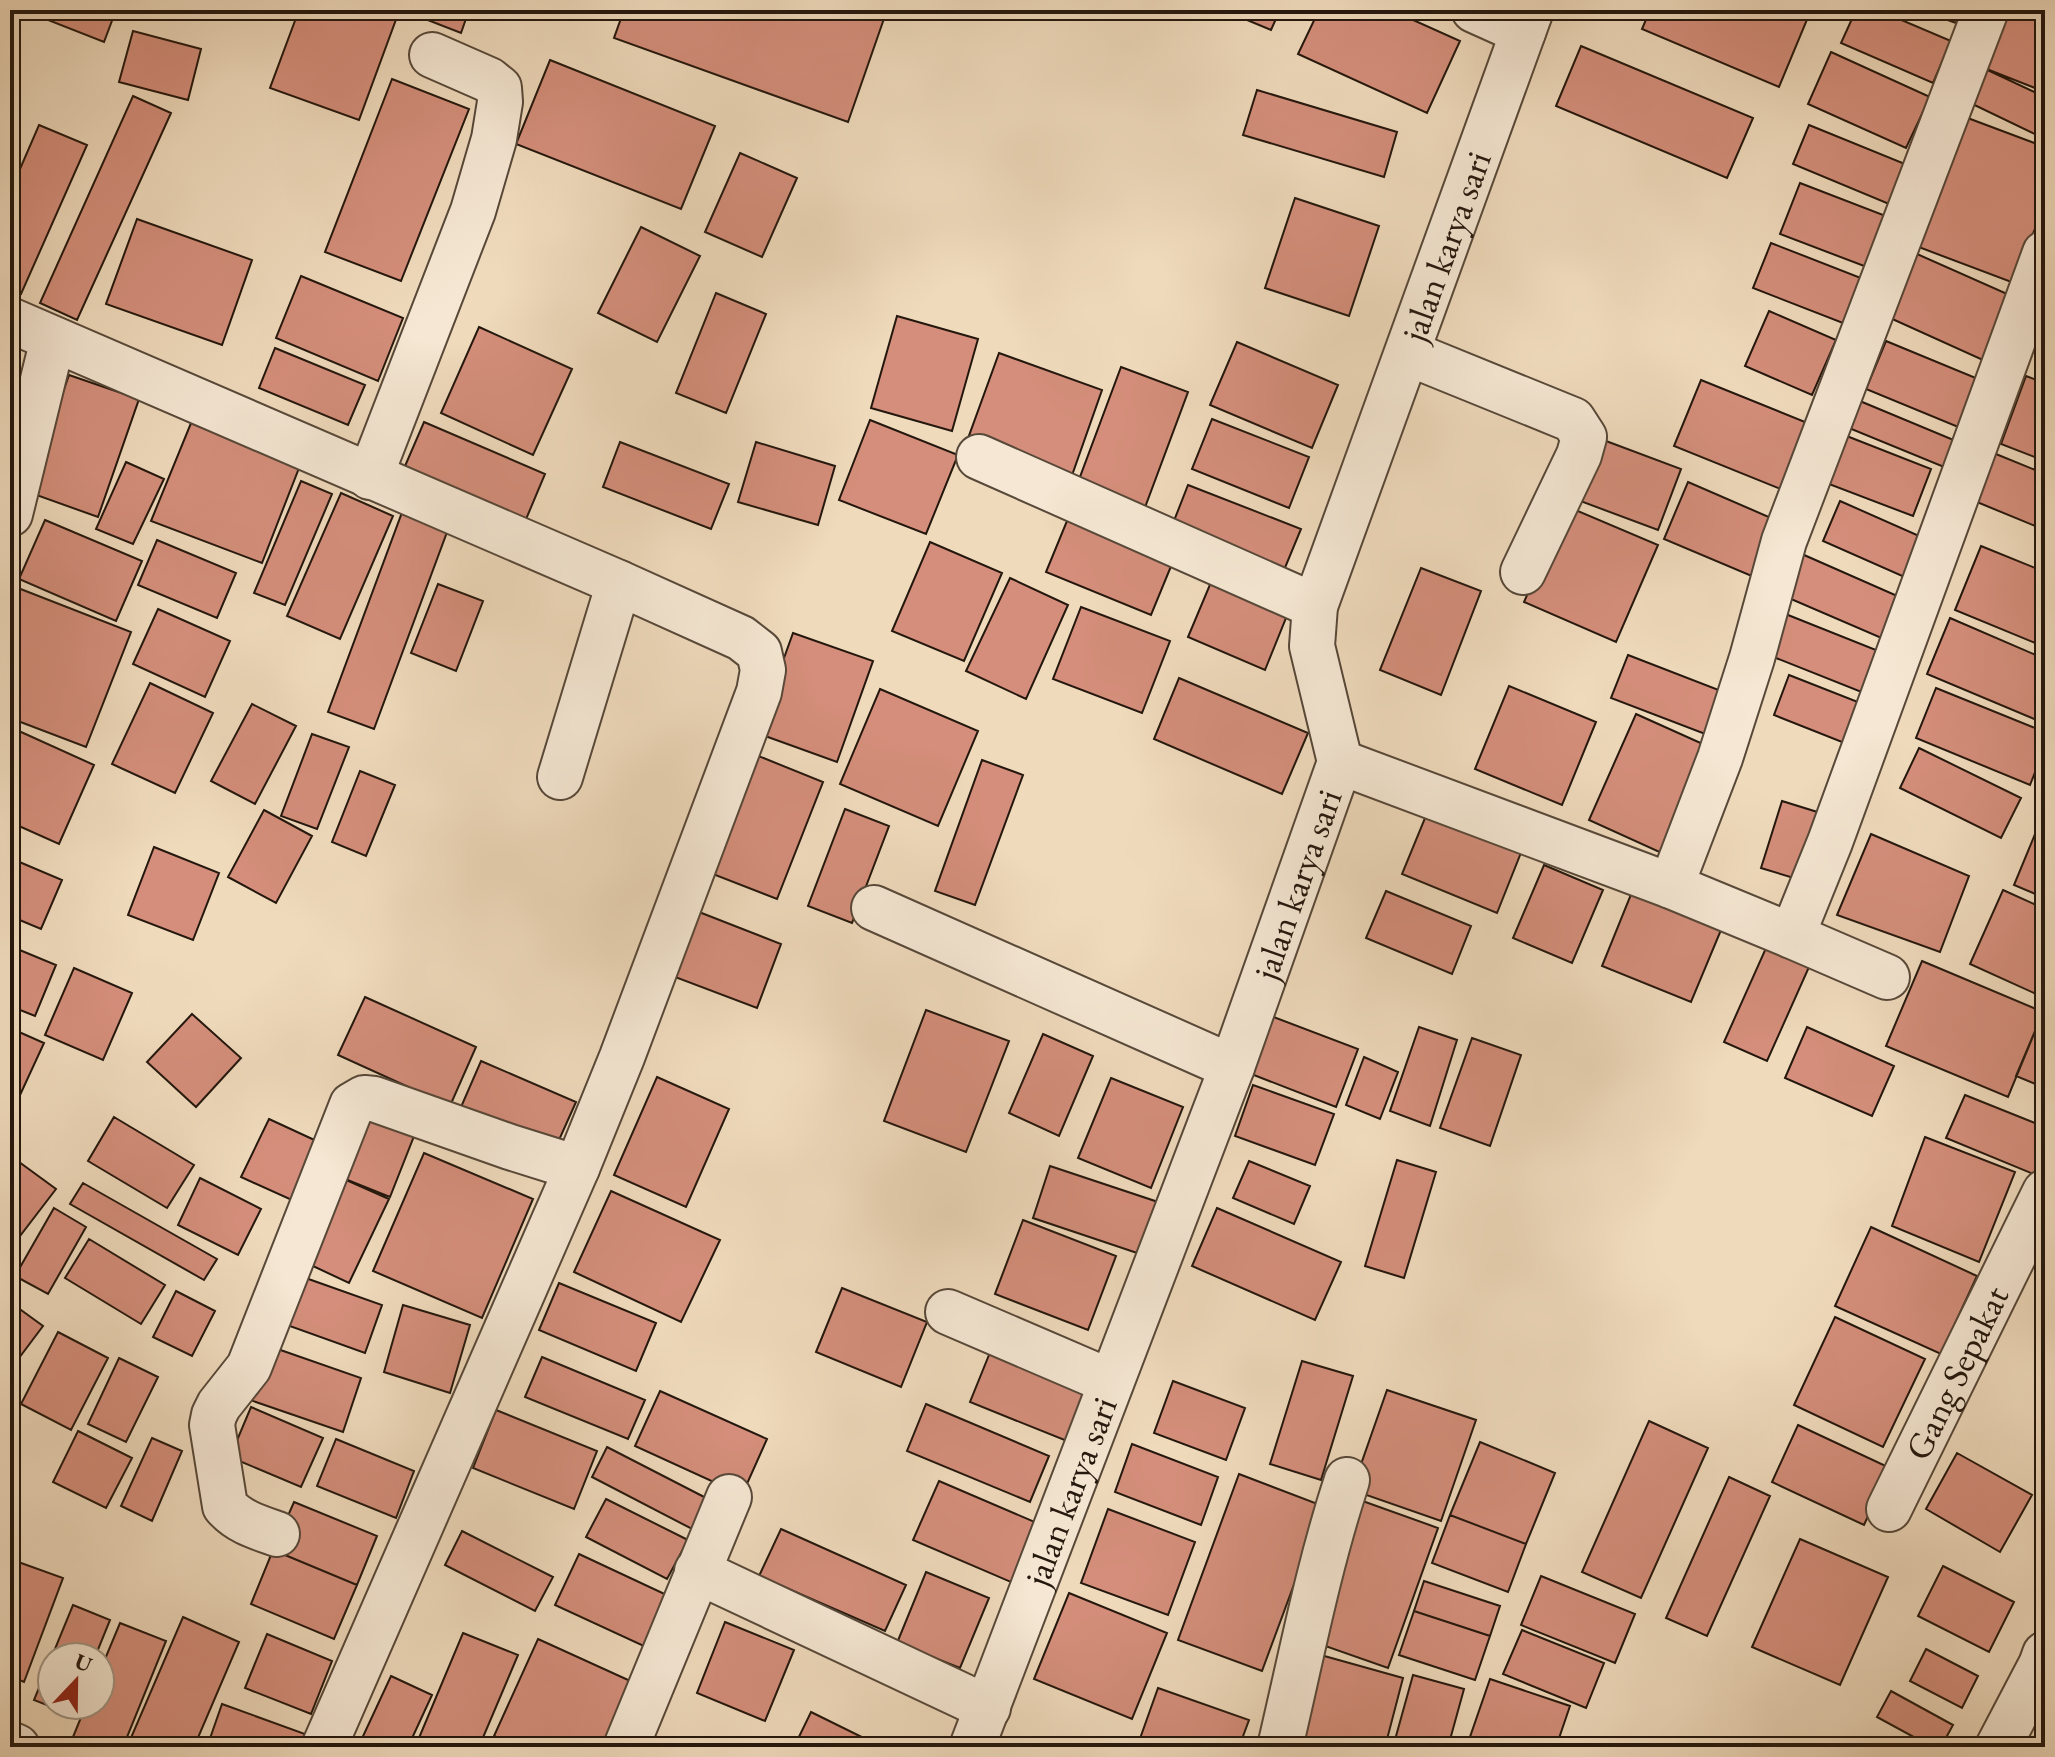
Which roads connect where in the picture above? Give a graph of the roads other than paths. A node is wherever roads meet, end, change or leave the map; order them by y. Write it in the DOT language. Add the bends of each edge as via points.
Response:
graph roads {
  1 [pos="1474,10"];
  2 [pos="1986,10"];
  3 [pos="1527,21"];
  4 [pos="432,55"];
  5 [pos="2045,253"];
  6 [pos="10,320"];
  7 [pos="53,339"];
  8 [pos="1408,353"];
  9 [pos="979,457"];
  10 [pos="370,477"];
  11 [pos="10,514"];
  12 [pos="1523,572"];
  13 [pos="619,583"];
  14 [pos="1315,606"];
  15 [pos="1340,762"];
  16 [pos="560,777"];
  17 [pos="1671,886"];
  18 [pos="874,908"];
  19 [pos="1792,936"];
  20 [pos="1887,977"];
  21 [pos="1232,1067"];
  22 [pos="577,1168"];
  23 [pos="2043,1203"];
  24 [pos="948,1312"];
  25 [pos="1111,1382"];
  26 [pos="1347,1480"];
  27 [pos="729,1497"];
  28 [pos="1889,1509"];
  29 [pos="277,1534"];
  30 [pos="697,1571"];
  31 [pos="2045,1654"];
  32 [pos="980,1728"];
  33 [pos="10,1744"];
  34 [pos="17,1747"];
  35 [pos="324,1747"];
  36 [pos="626,1747"];
  37 [pos="1280,1747"];
  38 [pos="1998,1747"];
  1 -- 3 [label="street"];
  2 -- 17 [label="street" via="1784,541 1720,758"];
  3 -- 8 [label="street, jalan karya sari"];
  4 -- 10 [label="street" via="489,80 499,88 500,102 473,211"];
  5 -- 19 [label="street"];
  6 -- 7 [label="street"];
  7 -- 10 [label="street"];
  7 -- 11 [label="street"];
  8 -- 12 [label="street" via="1573,420 1584,437"];
  8 -- 14 [label="street, jalan karya sari"];
  9 -- 14 [label="street"];
  10 -- 13 [label="street"];
  13 -- 16 [label="street"];
  13 -- 22 [label="street" via="741,638 759,652 763,670"];
  14 -- 15 [label="street, jalan karya sari" via="1312,646"];
  15 -- 17 [label="street"];
  15 -- 21 [label="street, jalan karya sari"];
  17 -- 19 [label="street"];
  18 -- 21 [label="street"];
  19 -- 20 [label="street"];
  21 -- 25 [label="street, jalan karya sari"];
  22 -- 29 [label="street" via="374,1099 352,1105 249,1367 219,1405 212,1425 225,1506 245,1523"];
  22 -- 35 [label="street"];
  23 -- 28 [label="street, Gang Sepakat"];
  24 -- 25 [label="street"];
  25 -- 32 [label="street, jalan karya sari"];
  26 -- 37 [label="street" via="1311,1604"];
  27 -- 30 [label="street"];
  30 -- 32 [label="street"];
  30 -- 36 [label="street"];
  31 -- 38 [label="street"];
  33 -- 34 [label="street"];
}
